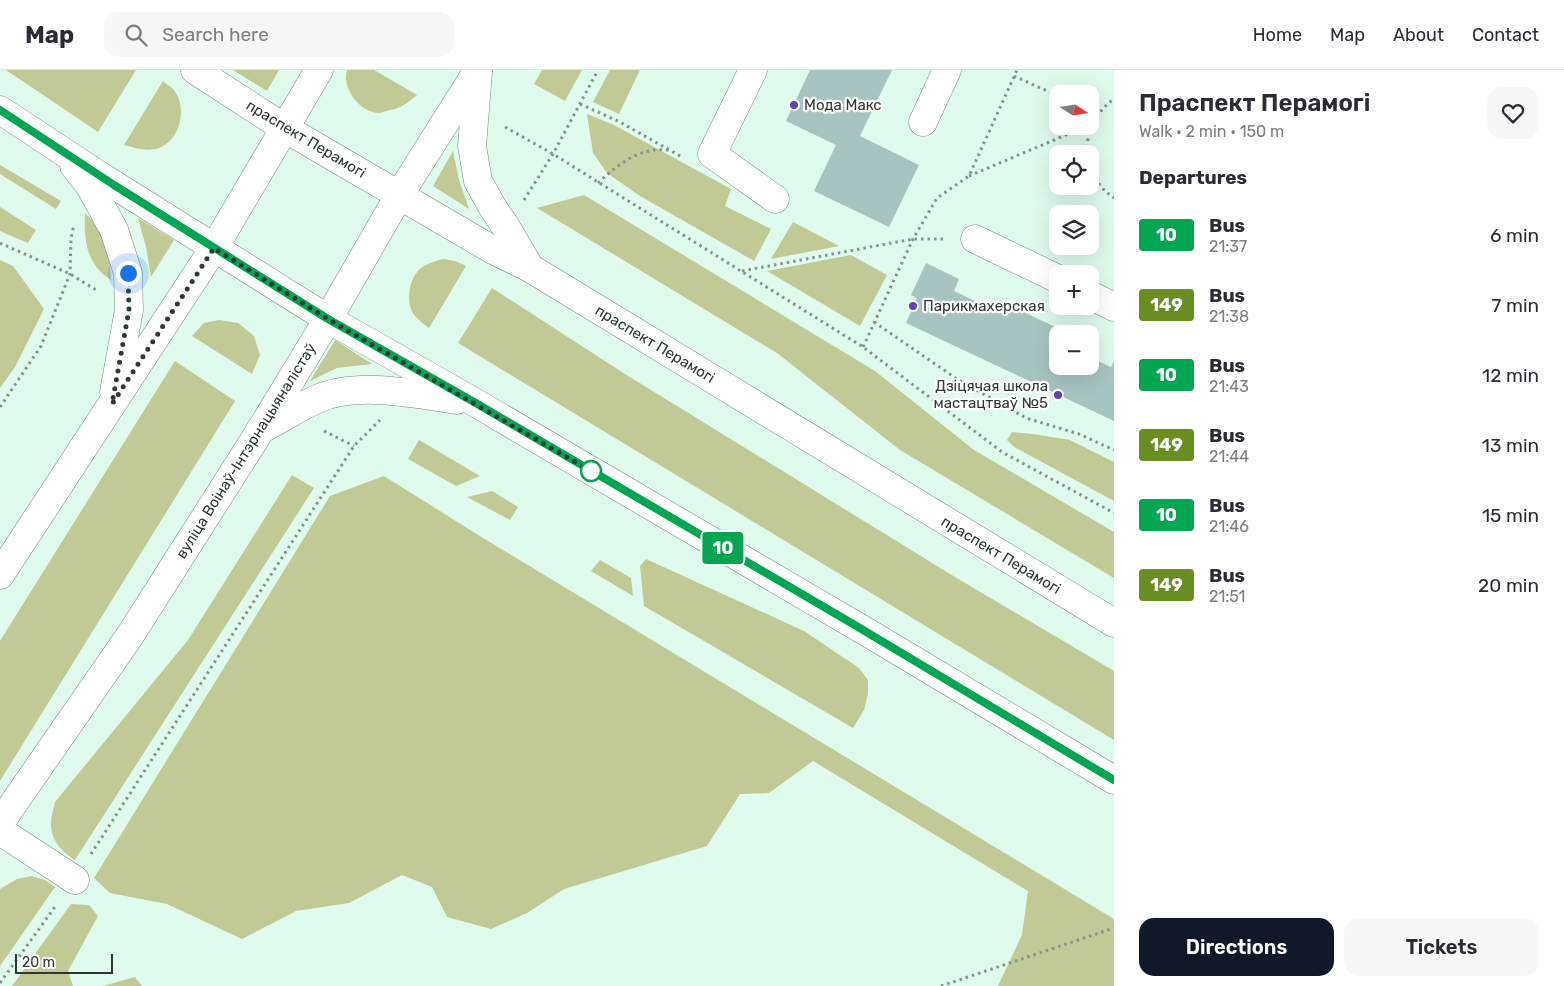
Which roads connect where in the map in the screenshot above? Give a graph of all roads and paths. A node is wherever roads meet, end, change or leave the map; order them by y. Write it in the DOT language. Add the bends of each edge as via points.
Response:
graph roads {
  1 [pos="194,70"];
  2 [pos="319,70"];
  3 [pos="478,70"];
  4 [pos="598,70"];
  5 [pos="753,70"];
  6 [pos="947,70"];
  7 [pos="1017,70"];
  8 [pos="1014,76"];
  9 [pos="1049,92"];
  10 [pos="1114,98"];
  11 [pos="580,104"];
  12 [pos="0,110"];
  13 [pos="1099,112"];
  14 [pos="923,122"];
  15 [pos="502,126"];
  16 [pos="286,129"];
  17 [pos="1066,135"];
  18 [pos="669,150"];
  19 [pos="62,151"];
  20 [pos="553,154"];
  21 [pos="685,159"];
  22 [pos="969,176"];
  23 [pos="598,183"];
  24 [pos="1099,184"];
  25 [pos="400,194"];
  26 [pos="1114,198"];
  27 [pos="775,199"];
  28 [pos="524,200"];
  29 [pos="74,223"];
  30 [pos="913,239"];
  31 [pos="975,239"];
  32 [pos="0,243"];
  33 [pos="214,248"];
  34 [pos="530,268"];
  35 [pos="742,271"];
  36 [pos="70,274"];
  37 [pos="1049,275"];
  38 [pos="99,292"];
  39 [pos="1099,300"];
  40 [pos="1114,307"];
  41 [pos="328,319"];
  42 [pos="874,322"];
  43 [pos="863,347"];
  44 [pos="474,402"];
  45 [pos="112,404"];
  46 [pos="0,407"];
  47 [pos="386,414"];
  48 [pos="319,429"];
  49 [pos="260,431"];
  50 [pos="354,446"];
  51 [pos="1114,450"];
  52 [pos="1114,513"];
  53 [pos="0,574"];
  54 [pos="1114,623"];
  55 [pos="1114,780"];
  56 [pos="0,823"];
  57 [pos="0,831"];
  58 [pos="75,880"];
  59 [pos="1114,928"];
  60 [pos="0,983"];
  61 [pos="941,986"];
  1 -- 16 [label="main road, праспект Перамогі"];
  2 -- 16 [label="main road"];
  3 -- 25 [label="main road, вуліца Воінаў-Інтэрнацыяналістаў"];
  3 -- 34 [label="main road" via="472,146 478,181"];
  4 -- 11 [label="path"];
  5 -- 27 [label="main road" via="712,154"];
  6 -- 14 [label="main road"];
  7 -- 8 [label="path"];
  8 -- 9 [label="path"];
  8 -- 22 [label="path"];
  10 -- 13 [label="path"];
  11 -- 18 [label="path"];
  11 -- 20 [label="path"];
  12 -- 19 [label="main road"];
  15 -- 20 [label="path"];
  16 -- 25 [label="main road, праспект Перамогі"];
  16 -- 33 [label="main road"];
  17 -- 22 [label="path"];
  18 -- 21 [label="path"];
  18 -- 23 [label="path" via="640,153"];
  19 -- 33 [label="main road"];
  19 -- 45 [label="main road" via="90,186 105,212 128,273 129,310"];
  20 -- 23 [label="path"];
  20 -- 28 [label="path"];
  22 -- 30 [label="path" via="937,198"];
  23 -- 35 [label="path"];
  24 -- 26 [label="path"];
  25 -- 34 [label="main road, праспект Перамогі" via="493,250"];
  25 -- 41 [label="main road, вуліца Воінаў-Інтэрнацыяналістаў"];
  29 -- 36 [label="path"];
  30 -- 35 [label="path"];
  30 -- 42 [label="path"];
  31 -- 37 [label="main road"];
  32 -- 36 [label="path"];
  33 -- 41 [label="main road"];
  33 -- 45 [label="main road"];
  34 -- 54 [label="main road, праспект Перамогі"];
  35 -- 43 [label="path"];
  36 -- 38 [label="path"];
  36 -- 46 [label="path" via="41,346"];
  39 -- 40 [label="main road"];
  41 -- 44 [label="main road"];
  41 -- 49 [label="main road, вуліца Воінаў-Інтэрнацыяналістаў"];
  42 -- 43 [label="path"];
  42 -- 51 [label="path" via="957,379 1026,418 1079,434"];
  43 -- 52 [label="path" via="1002,452"];
  44 -- 49 [label="main road" via="354,390 319,398"];
  44 -- 55 [label="main road"];
  45 -- 53 [label="main road"];
  47 -- 50 [label="path"];
  48 -- 50 [label="path"];
  49 -- 56 [label="main road, вуліца Воінаў-Інтэрнацыяналістаў" via="131,634"];
  50 -- 58 [label="path"];
  57 -- 58 [label="main road"];
  58 -- 60 [label="path"];
  59 -- 61 [label="path"];
}
